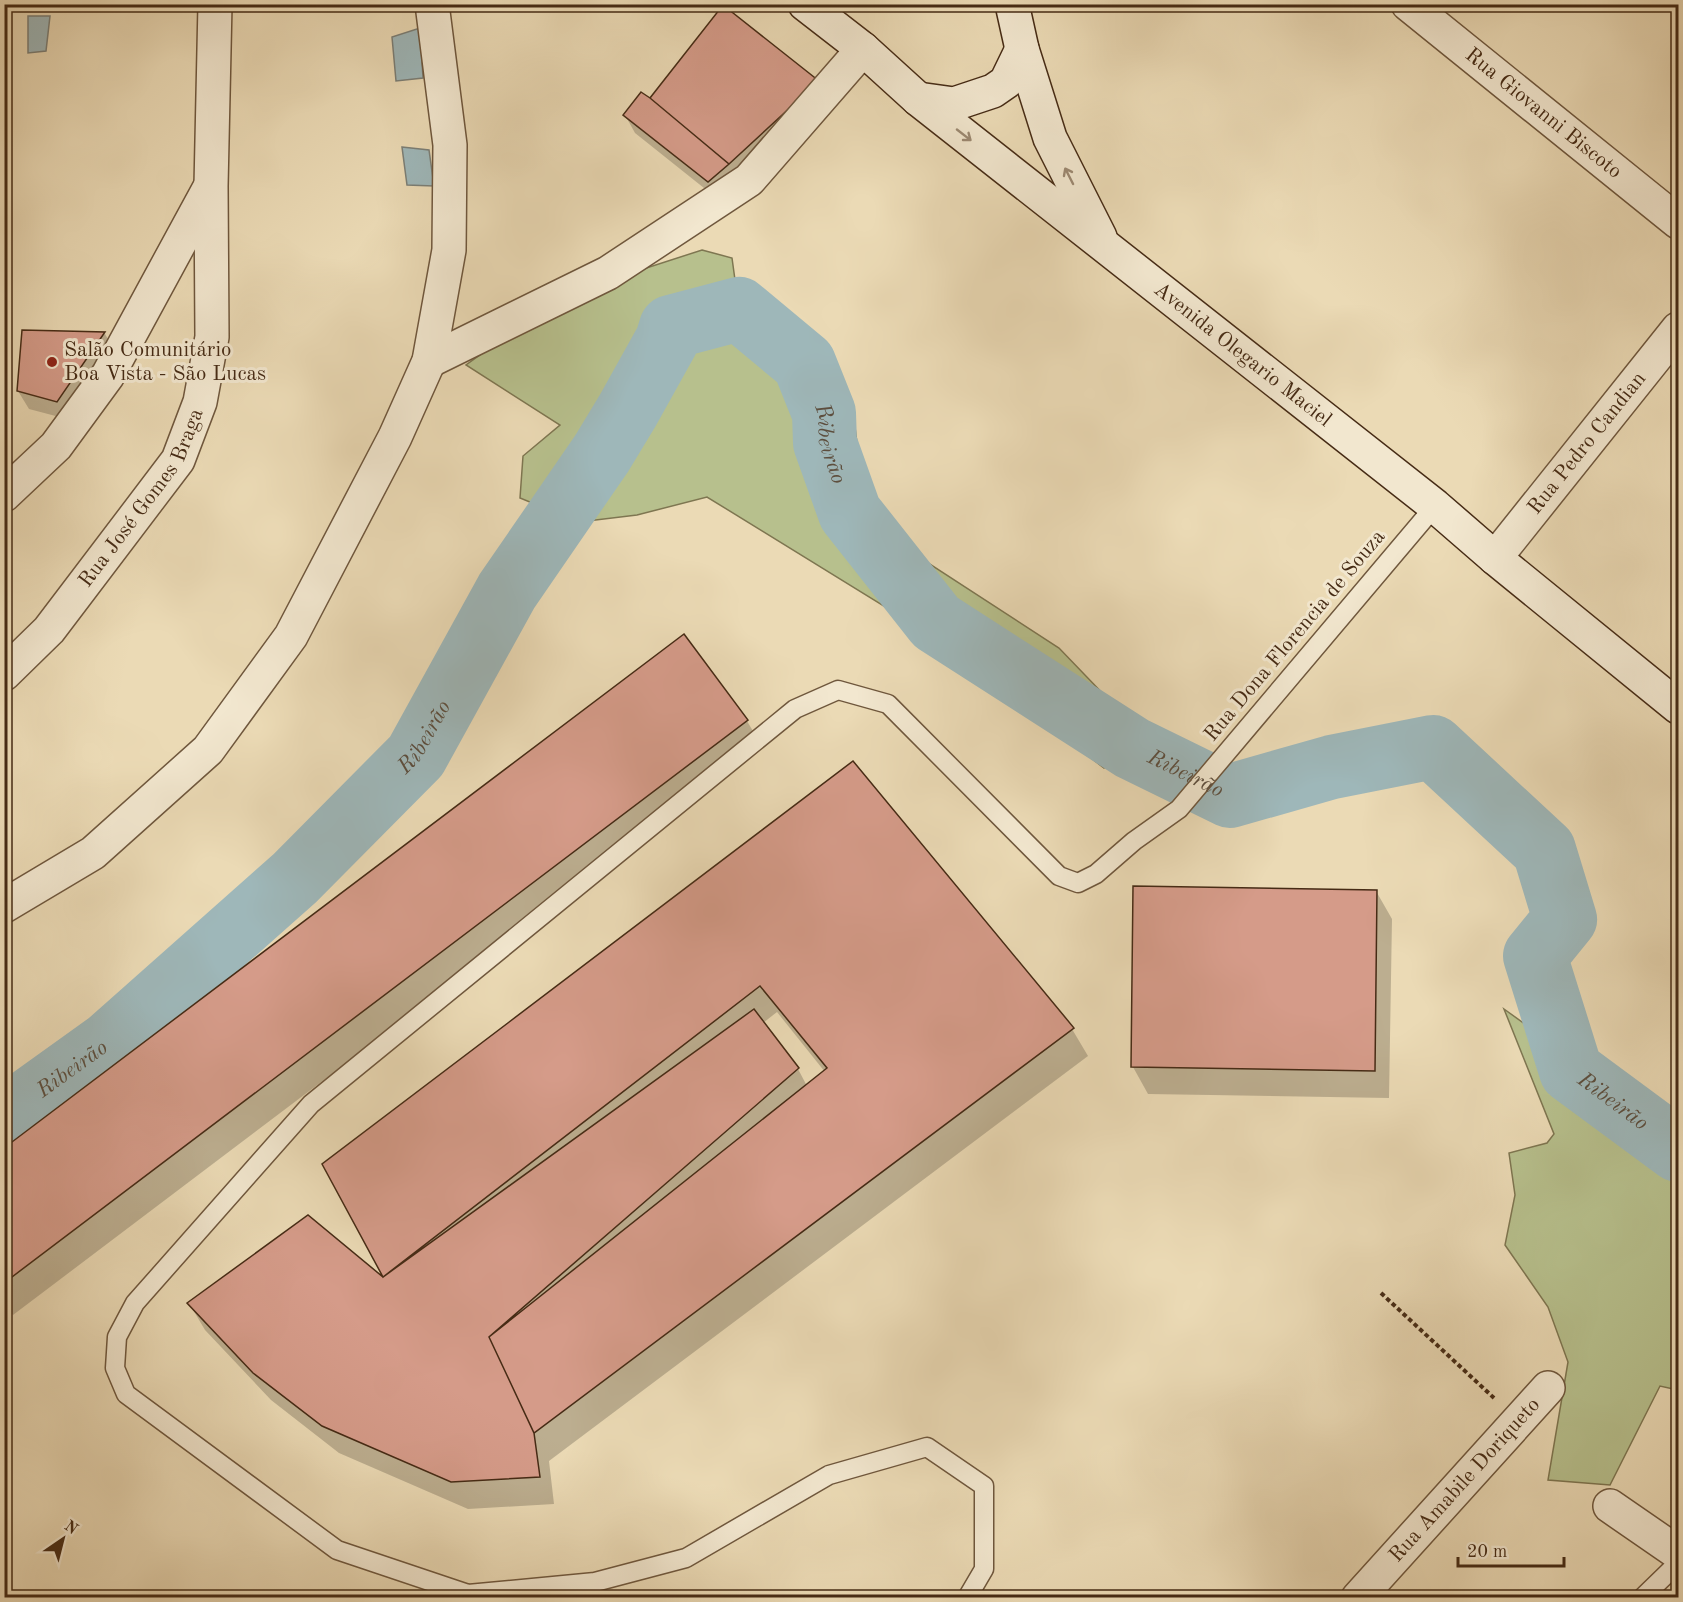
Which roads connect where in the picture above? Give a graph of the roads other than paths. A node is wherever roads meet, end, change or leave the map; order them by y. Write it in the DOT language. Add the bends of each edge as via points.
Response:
graph roads {
  1 [pos="215,4"];
  2 [pos="432,4"];
  3 [pos="805,4"];
  4 [pos="1012,4"];
  5 [pos="1408,4"];
  6 [pos="1022,49"];
  7 [pos="863,50"];
  8 [pos="918,99"];
  9 [pos="211,186"];
  10 [pos="1678,222"];
  11 [pos="1105,247"];
  12 [pos="1678,329"];
  13 [pos="429,362"];
  14 [pos="4,495"];
  15 [pos="1435,506"];
  16 [pos="1495,558"];
  17 [pos="4,674"];
  18 [pos="1678,707"];
  19 [pos="4,906"];
  20 [pos="1548,1388"];
  21 [pos="1610,1506"];
  22 [pos="1678,1553"];
  23 [pos="1678,1563"];
  24 [pos="967,1598"];
  25 [pos="1358,1598"];
  26 [pos="1642,1598"];
  1 -- 9 [label="street, Rua José Gomes Braga"];
  2 -- 13 [label="street" via="450,145 449,250"];
  3 -- 7 [label="street, Avenida Olegario Maciel"];
  4 -- 6 [label="street"];
  5 -- 10 [label="street, Rua Giovanni Biscoto"];
  6 -- 8 [label="street" via="1006,82 993,91 954,104"];
  11 -- 6 [label="street, one-way" via="1050,138"];
  7 -- 8 [label="street, Avenida Olegario Maciel"];
  7 -- 13 [label="street" via="750,180 608,273"];
  8 -- 11 [label="street, Avenida Olegario Maciel, one-way"];
  9 -- 14 [label="street" via="108,375 56,446"];
  9 -- 17 [label="street, Rua José Gomes Braga" via="212,338 200,402 178,460 49,630"];
  11 -- 15 [label="street, Avenida Olegario Maciel"];
  12 -- 16 [label="street, Rua Pedro Candian"];
  13 -- 19 [label="street" via="291,636 208,750 93,853"];
  15 -- 16 [label="street, Avenida Olegario Maciel"];
  15 -- 24 [label="lane, Rua Dona Florencia de Souza" via="1179,809 1096,874 1078,882 1059,876 888,704 838,690 795,709 311,1104 135,1303 117,1337 115,1368 126,1394 337,1550 468,1594 595,1582 686,1558 829,1474 927,1447 984,1486 984,1569"];
  16 -- 18 [label="street, Avenida Olegario Maciel"];
  20 -- 25 [label="street, Rua Amabile Doriqueto"];
  21 -- 22 [label="street"];
  23 -- 26 [label="lane"];
}
